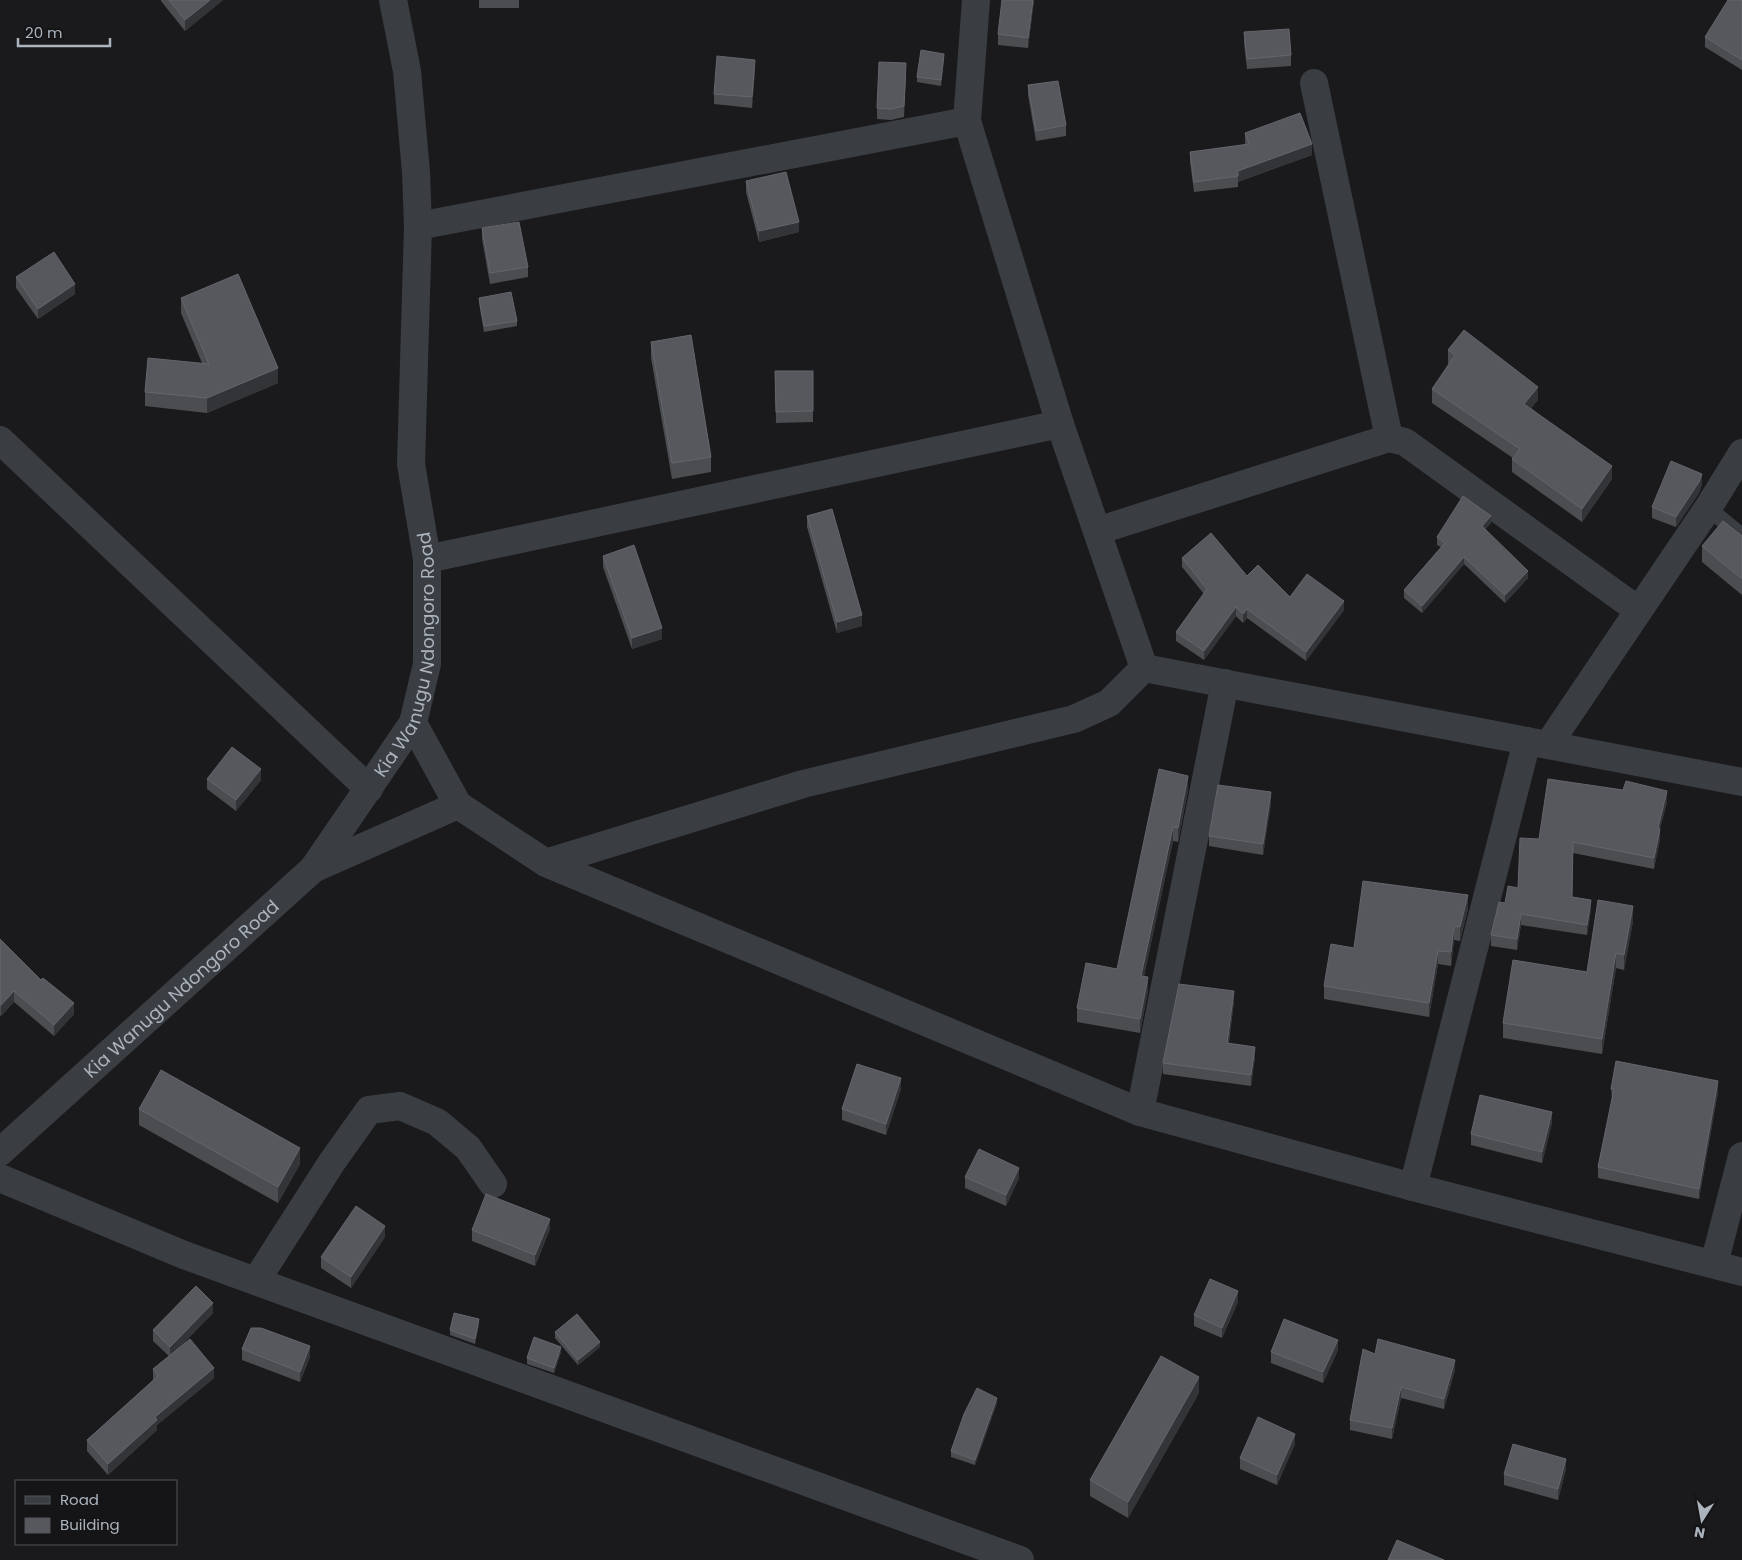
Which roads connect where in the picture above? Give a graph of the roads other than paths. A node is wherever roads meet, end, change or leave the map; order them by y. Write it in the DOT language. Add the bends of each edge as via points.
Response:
graph roads {
  1 [pos="393,0"];
  2 [pos="976,0"];
  3 [pos="1314,82"];
  4 [pos="967,121"];
  5 [pos="418,226"];
  6 [pos="1060,424"];
  7 [pos="1389,438"];
  8 [pos="0,440"];
  9 [pos="1742,453"];
  10 [pos="1708,508"];
  11 [pos="1097,531"];
  12 [pos="1742,536"];
  13 [pos="428,559"];
  14 [pos="1638,610"];
  15 [pos="1144,668"];
  16 [pos="1225,684"];
  17 [pos="413,723"];
  18 [pos="1537,743"];
  19 [pos="1742,782"];
  20 [pos="368,789"];
  21 [pos="458,805"];
  22 [pos="546,863"];
  23 [pos="313,868"];
  24 [pos="1140,1112"];
  25 [pos="0,1152"];
  26 [pos="1742,1156"];
  27 [pos="0,1178"];
  28 [pos="493,1184"];
  29 [pos="1413,1187"];
  30 [pos="1714,1264"];
  31 [pos="1742,1272"];
  32 [pos="256,1281"];
  33 [pos="1020,1560"];
  1 -- 5 [label="street, Kia Wanugu Ndongoro Road" via="407,71"];
  2 -- 4 [label="street"];
  3 -- 7 [label="street"];
  4 -- 5 [label="street"];
  4 -- 6 [label="street"];
  5 -- 13 [label="street, Kia Wanugu Ndongoro Road" via="411,464"];
  6 -- 11 [label="street"];
  6 -- 13 [label="street"];
  7 -- 11 [label="street"];
  7 -- 14 [label="street" via="1406,442"];
  8 -- 20 [label="street"];
  9 -- 10 [label="street"];
  10 -- 12 [label="lane"];
  10 -- 14 [label="street"];
  11 -- 15 [label="street"];
  13 -- 17 [label="street, Kia Wanugu Ndongoro Road" via="426,664"];
  14 -- 18 [label="street"];
  15 -- 16 [label="street"];
  15 -- 22 [label="street" via="1109,703 1074,719 803,784"];
  16 -- 18 [label="street"];
  16 -- 24 [label="street"];
  17 -- 20 [label="street, Kia Wanugu Ndongoro Road"];
  17 -- 21 [label="street"];
  18 -- 19 [label="street"];
  18 -- 29 [label="street"];
  20 -- 23 [label="street, Kia Wanugu Ndongoro Road"];
  21 -- 22 [label="street"];
  21 -- 23 [label="street"];
  22 -- 24 [label="street"];
  23 -- 25 [label="street, Kia Wanugu Ndongoro Road"];
  24 -- 29 [label="street"];
  26 -- 30 [label="street"];
  27 -- 32 [label="street" via="184,1255"];
  28 -- 32 [label="street" via="468,1148 437,1122 400,1106 369,1110"];
  29 -- 30 [label="street"];
  30 -- 31 [label="street"];
  32 -- 33 [label="street"];
}
